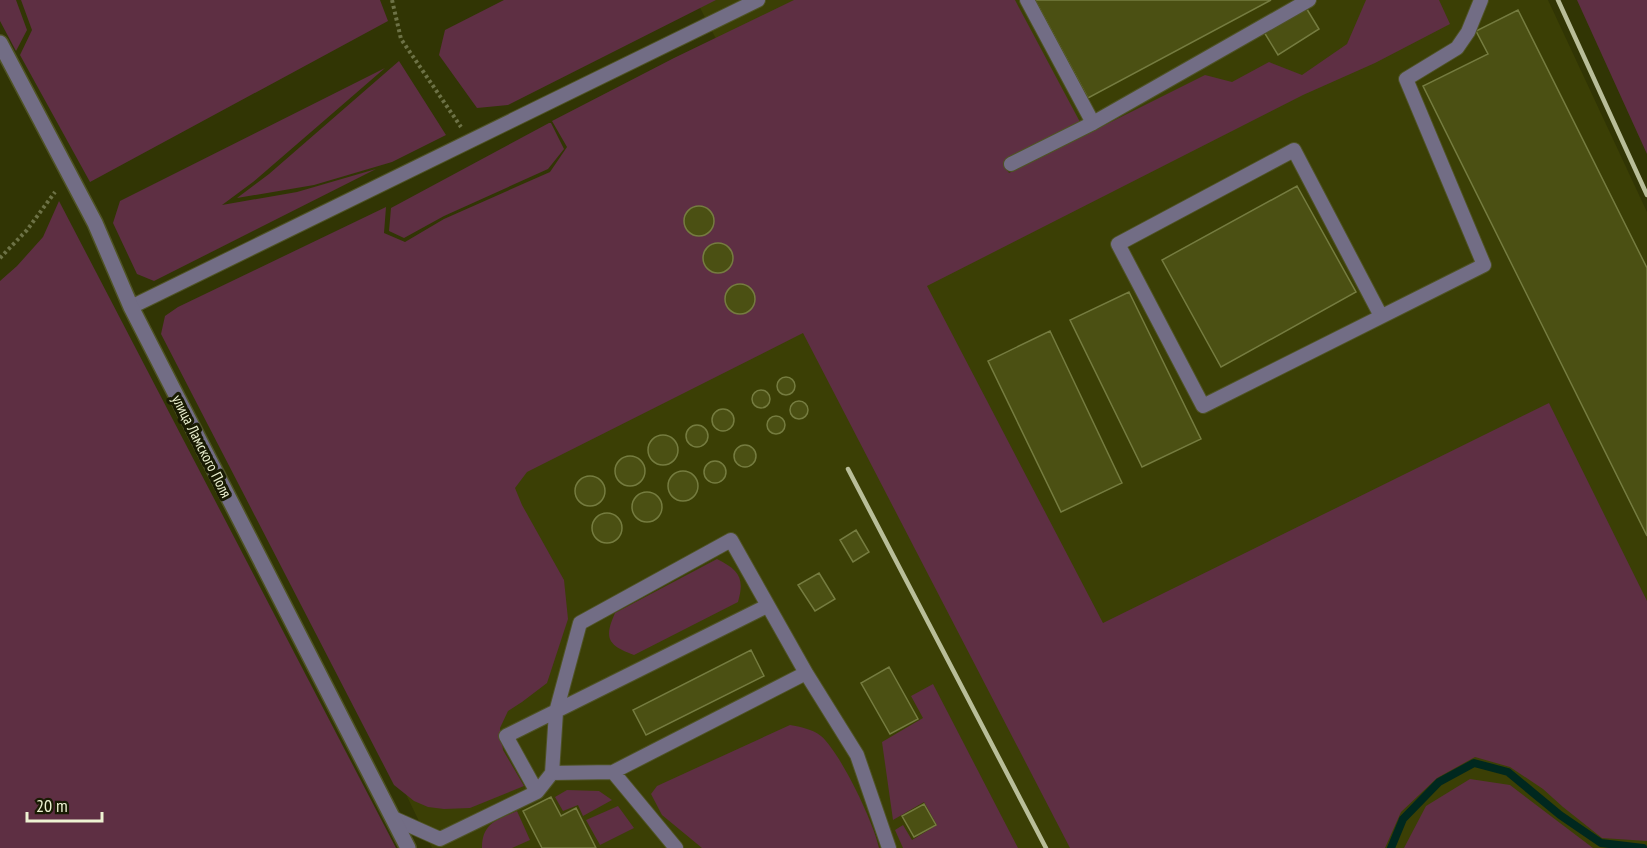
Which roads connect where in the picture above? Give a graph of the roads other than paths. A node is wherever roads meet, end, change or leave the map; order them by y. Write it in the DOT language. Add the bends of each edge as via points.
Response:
graph roads {
  1 [pos="758,0"];
  2 [pos="1027,0"];
  3 [pos="1309,0"];
  4 [pos="1481,0"];
  5 [pos="0,43"];
  6 [pos="1093,123"];
  7 [pos="1011,165"];
  8 [pos="131,307"];
  9 [pos="1381,316"];
  10 [pos="767,606"];
  11 [pos="806,673"];
  12 [pos="556,712"];
  13 [pos="613,772"];
  14 [pos="552,773"];
  15 [pos="537,792"];
  16 [pos="393,818"];
  17 [pos="674,847"];
  18 [pos="408,848"];
  19 [pos="889,848"];
  1 -- 8 [label="lane"];
  2 -- 6 [label="lane"];
  3 -- 6 [label="lane"];
  4 -- 9 [label="lane" via="1457,48 1406,79 1484,265"];
  5 -- 8 [label="street, улица Ламского Поля" via="95,223"];
  6 -- 7 [label="lane"];
  8 -- 16 [label="street, улица Ламского Поля"];
  9 -- 9 [label="lane" via="1203,406 1118,244 1294,150"];
  10 -- 11 [label="lane"];
  10 -- 12 [label="lane"];
  10 -- 12 [label="lane" via="731,540 580,623"];
  11 -- 13 [label="lane"];
  11 -- 19 [label="lane" via="857,755"];
  12 -- 14 [label="lane"];
  12 -- 15 [label="lane" via="506,736"];
  13 -- 14 [label="lane"];
  13 -- 17 [label="lane"];
  14 -- 15 [label="lane"];
  15 -- 16 [label="lane" via="440,839"];
  16 -- 18 [label="street, улица Ламского Поля"];
}
